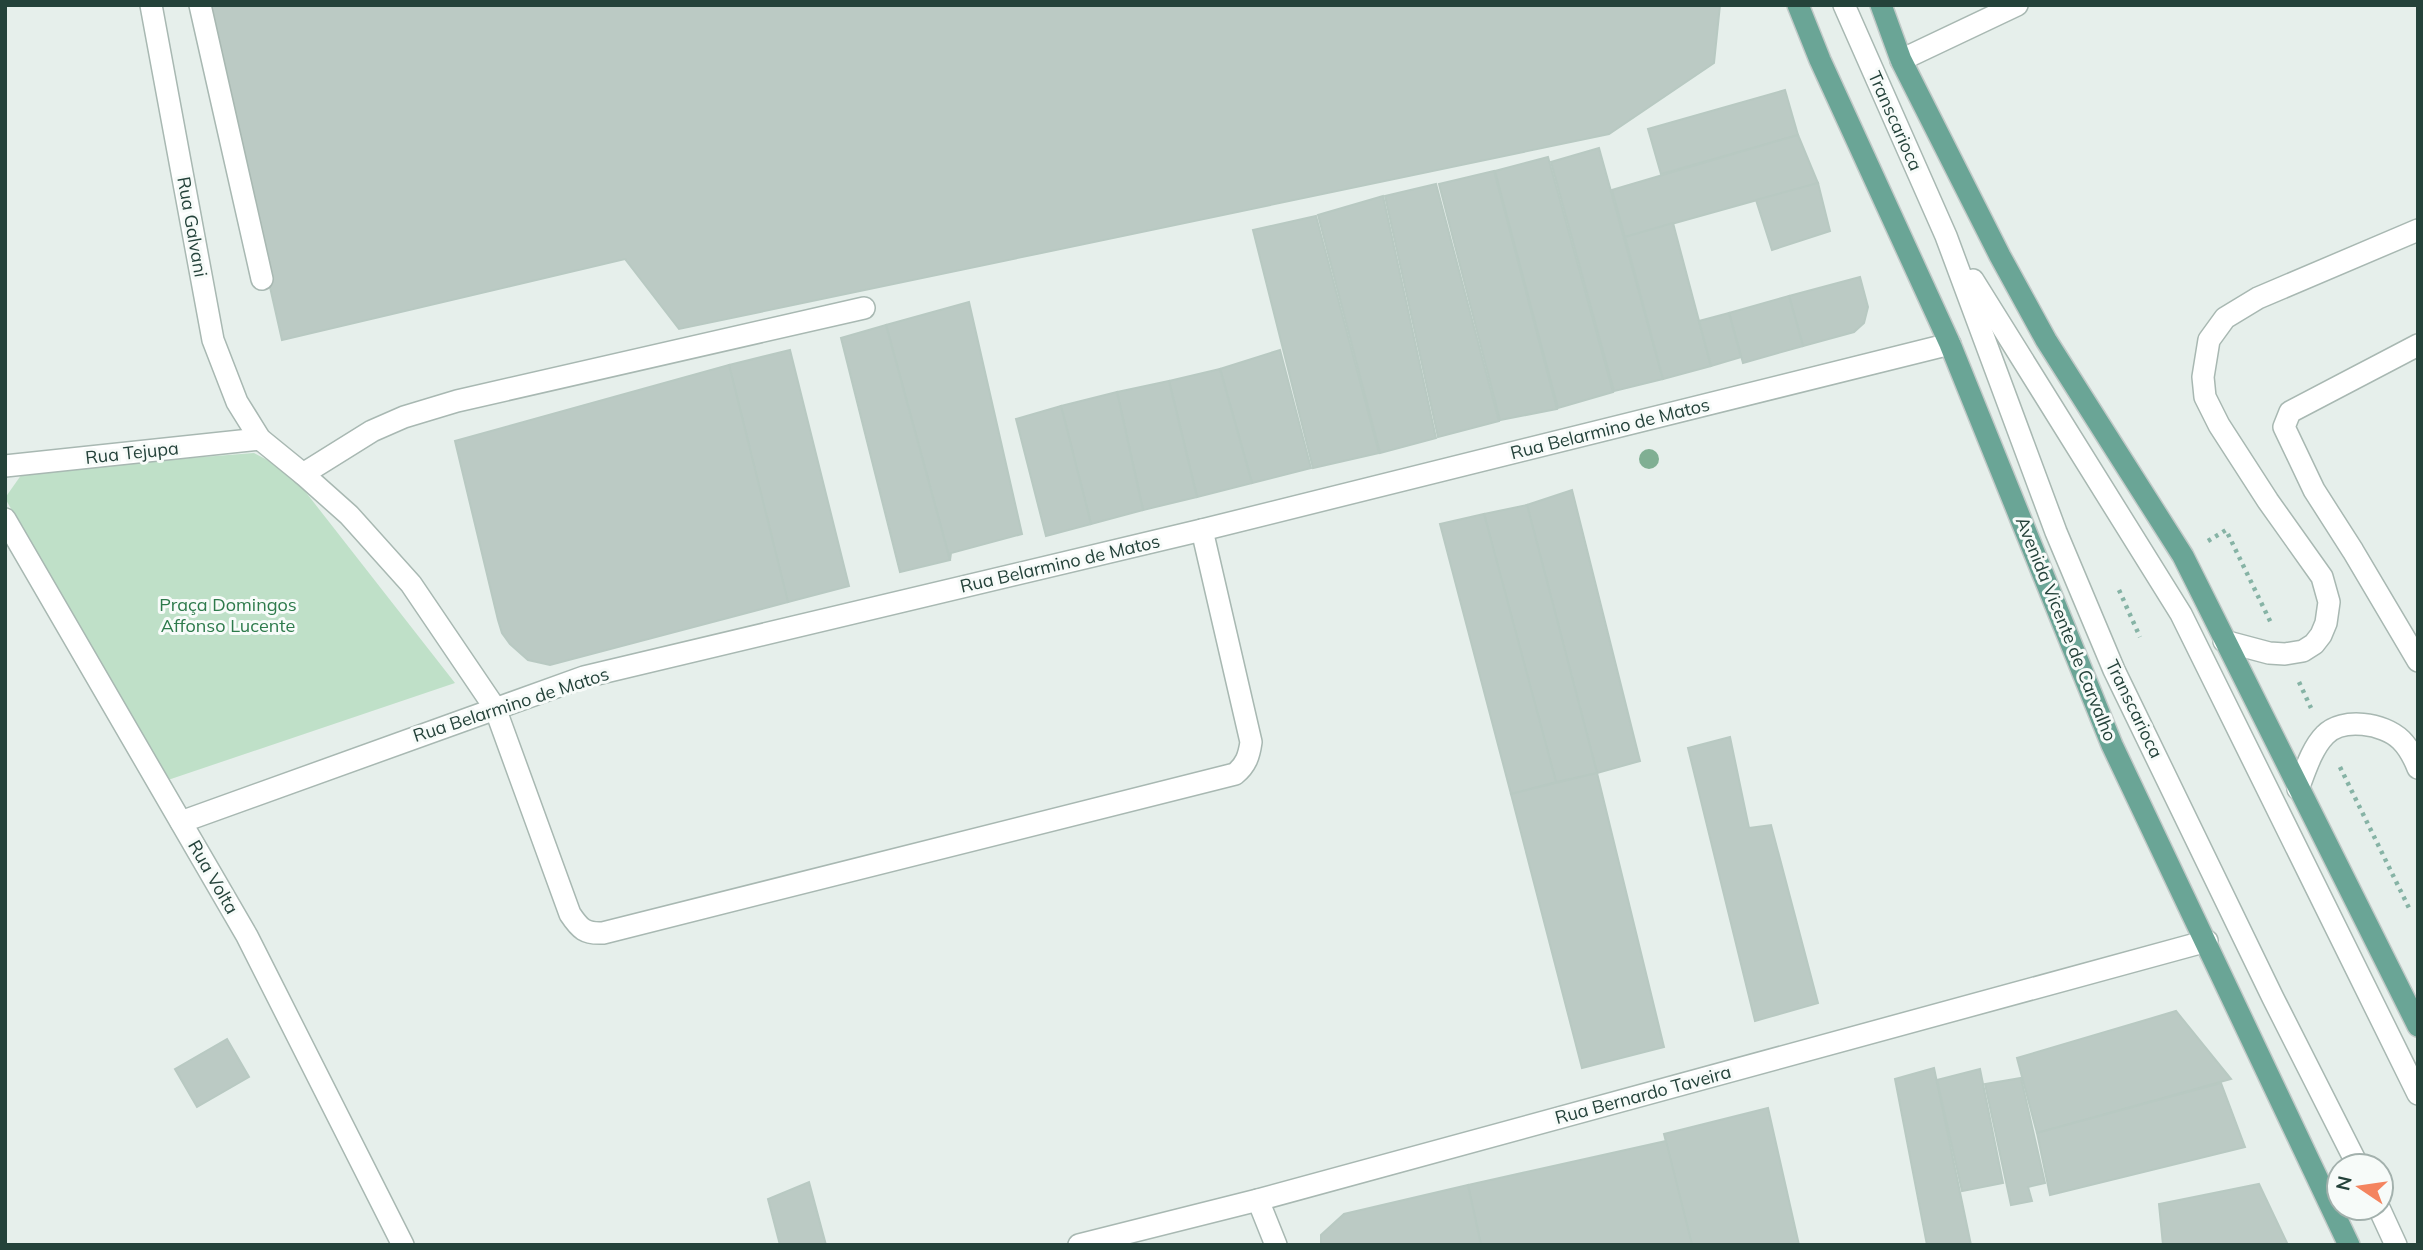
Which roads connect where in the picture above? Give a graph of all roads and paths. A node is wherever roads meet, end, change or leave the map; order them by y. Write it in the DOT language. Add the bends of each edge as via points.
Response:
graph roads {
  1 [pos="151,5"];
  2 [pos="200,5"];
  3 [pos="1798,5"];
  4 [pos="1844,5"];
  5 [pos="1881,5"];
  6 [pos="2017,5"];
  7 [pos="1901,60"];
  8 [pos="2418,230"];
  9 [pos="1946,236"];
  10 [pos="262,279"];
  11 [pos="864,308"];
  12 [pos="1950,344"];
  13 [pos="2418,345"];
  14 [pos="260,439"];
  15 [pos="5,466"];
  16 [pos="303,474"];
  17 [pos="5,519"];
  18 [pos="1202,530"];
  19 [pos="2183,556"];
  20 [pos="2119,590"];
  21 [pos="2140,637"];
  22 [pos="2224,641"];
  23 [pos="2285,654"];
  24 [pos="2418,661"];
  25 [pos="495,708"];
  26 [pos="2324,735"];
  27 [pos="2418,768"];
  28 [pos="2298,789"];
  29 [pos="181,822"];
  30 [pos="2409,908"];
  31 [pos="2207,941"];
  32 [pos="2418,1026"];
  33 [pos="2418,1094"];
  34 [pos="2351,1152"];
  35 [pos="1258,1200"];
  36 [pos="2385,1222"];
  37 [pos="402,1245"];
  38 [pos="1079,1245"];
  39 [pos="1276,1245"];
  40 [pos="2349,1245"];
  41 [pos="2396,1245"];
  1 -- 14 [label="street, Rua Galvani" via="213,340 237,402"];
  2 -- 10 [label="street"];
  3 -- 12 [label="main road, Avenida Vicente de Carvalho"];
  4 -- 9 [label="street, Transcarioca"];
  5 -- 7 [label="main road"];
  6 -- 7 [label="street"];
  7 -- 19 [label="main road" via="2046,340"];
  8 -- 23 [label="street" via="2258,298 2225,318 2209,340 2205,397 2268,501 2322,576 2329,602 2326,623 2314,644"];
  9 -- 33 [label="street, Transcarioca" via="2181,614"];
  9 -- 34 [label="street, Transcarioca" via="2056,532 2114,670"];
  11 -- 16 [label="street" via="457,401 372,431"];
  12 -- 18 [label="street, Rua Belarmino de Matos"];
  12 -- 31 [label="main road, Avenida Vicente de Carvalho" via="2112,745"];
  13 -- 24 [label="street" via="2290,412 2284,427 2314,491"];
  14 -- 15 [label="street, Rua Tejupa"];
  14 -- 16 [label="street"];
  16 -- 25 [label="street" via="349,515 411,584"];
  17 -- 29 [label="street, Rua Volta"];
  18 -- 25 [label="street, Rua Belarmino de Matos" via="584,677"];
  18 -- 25 [label="street" via="1251,742 1249,756 1235,774 589,934 570,914"];
  19 -- 22 [label="main road"];
  19 -- 23 [label="path" via="2226,530"];
  20 -- 21 [label="path"];
  22 -- 23 [label="street"];
  22 -- 28 [label="main road"];
  23 -- 26 [label="path"];
  25 -- 29 [label="street, Rua Belarmino de Matos"];
  26 -- 27 [label="street" via="2341,724 2391,733 2412,754"];
  26 -- 28 [label="street"];
  26 -- 30 [label="path"];
  28 -- 32 [label="main road"];
  29 -- 37 [label="street, Rua Volta" via="247,936"];
  31 -- 35 [label="street, Rua Bernardo Taveira"];
  31 -- 40 [label="main road, Avenida Vicente de Carvalho"];
  35 -- 38 [label="street, Rua Bernardo Taveira"];
  35 -- 39 [label="street"];
  36 -- 41 [label="street"];
}
